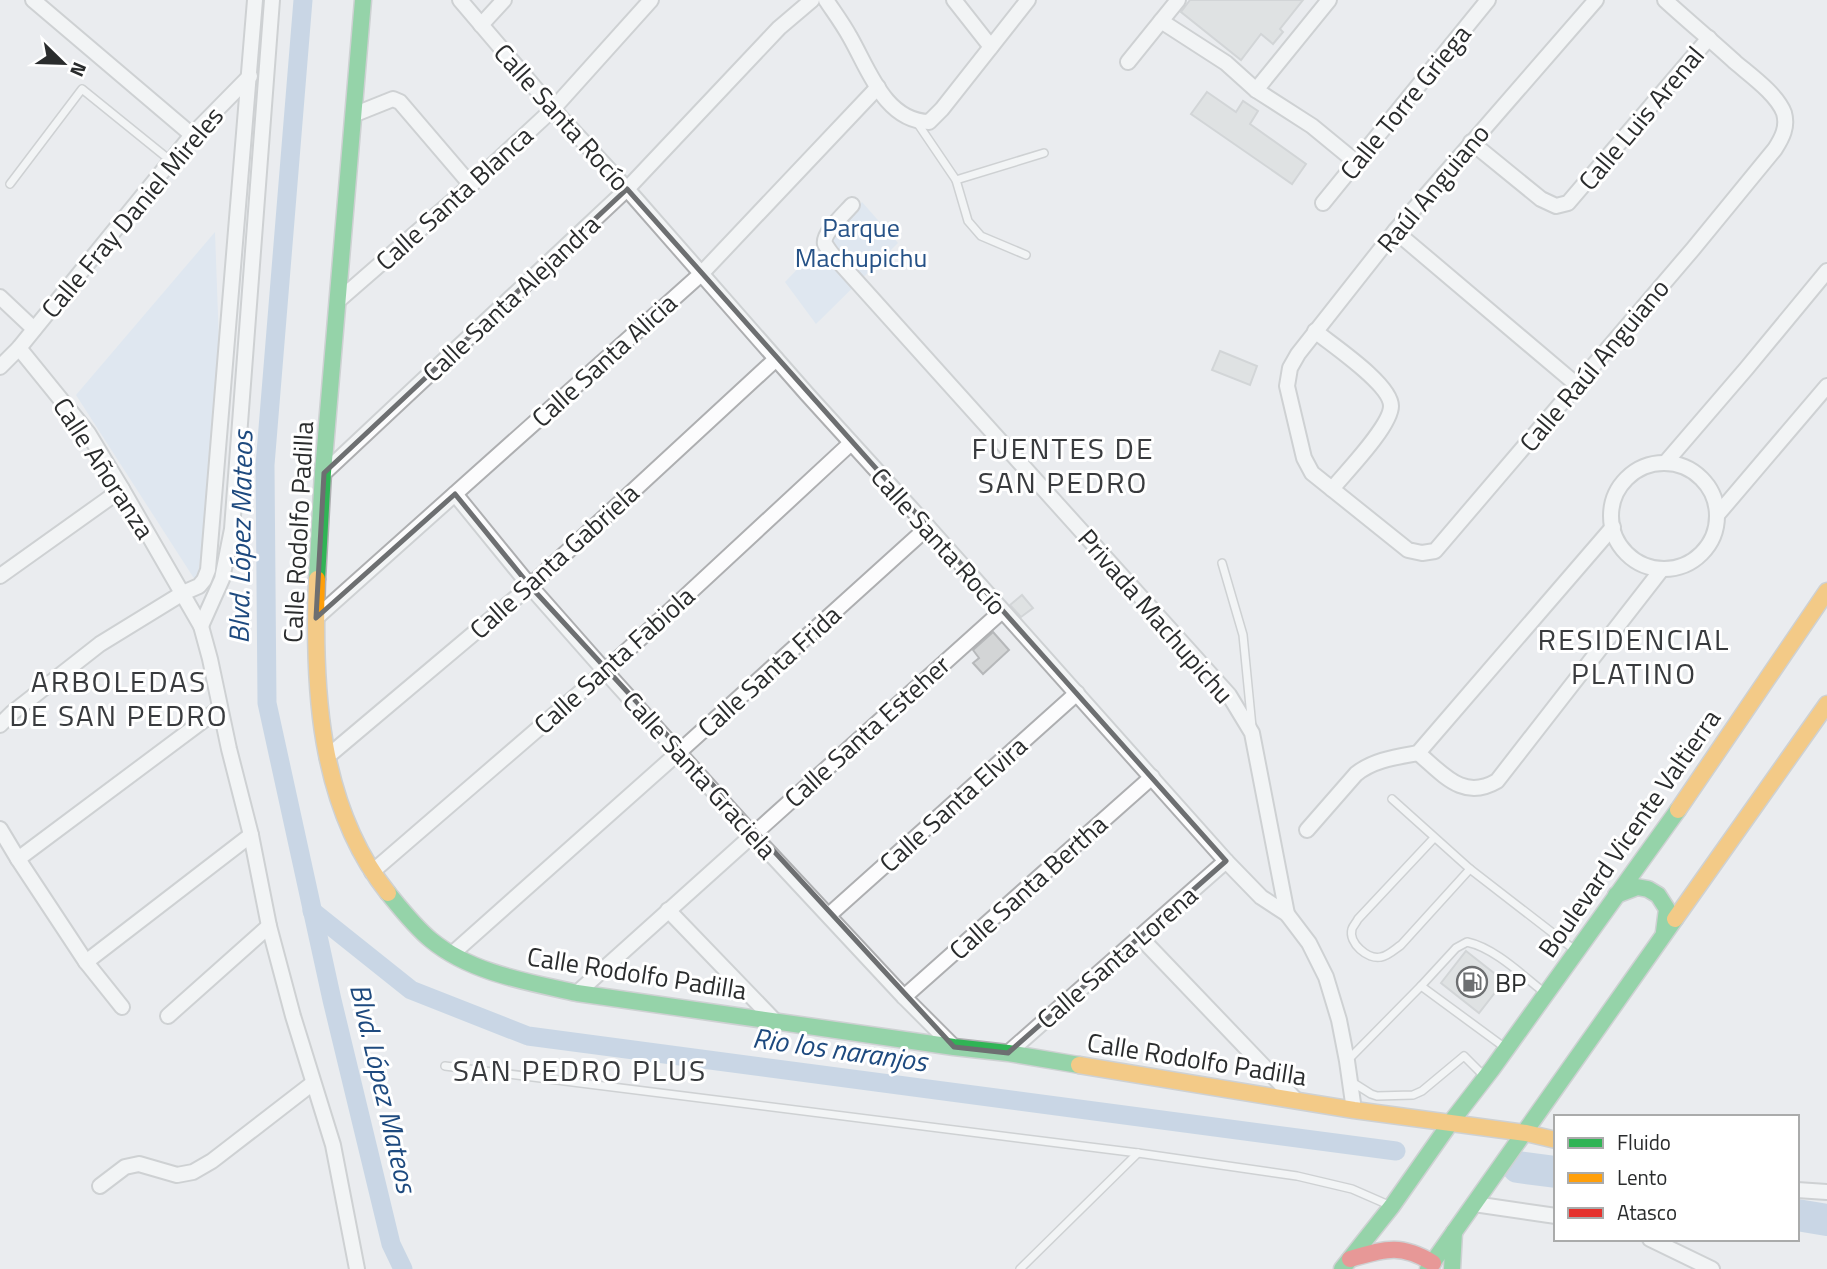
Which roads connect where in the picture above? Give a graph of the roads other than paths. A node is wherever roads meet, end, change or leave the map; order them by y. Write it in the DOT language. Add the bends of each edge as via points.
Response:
graph roads {
  1 [pos="33,0"];
  2 [pos="255,0"];
  3 [pos="272,0"];
  4 [pos="363,0"];
  5 [pos="460,0"];
  6 [pos="503,0"];
  7 [pos="651,0"];
  8 [pos="812,0"];
  9 [pos="826,0"];
  10 [pos="954,0"];
  11 [pos="1028,0"];
  12 [pos="1178,0"];
  13 [pos="1329,0"];
  14 [pos="1488,0"];
  15 [pos="1596,0"];
  16 [pos="1665,0"];
  17 [pos="1161,21"];
  18 [pos="481,25"];
  19 [pos="1709,38"];
  20 [pos="991,47"];
  21 [pos="267,58"];
  22 [pos="1128,62"];
  23 [pos="248,77"];
  24 [pos="878,87"];
  25 [pos="1256,90"];
  26 [pos="553,109"];
  27 [pos="353,115"];
  28 [pos="916,121"];
  29 [pos="192,135"];
  30 [pos="1471,142"];
  31 [pos="1044,153"];
  32 [pos="171,161"];
  33 [pos="1357,163"];
  34 [pos="956,180"];
  35 [pos="10,184"];
  36 [pos="471,185"];
  37 [pos="627,189"];
  38 [pos="1323,203"];
  39 [pos="852,205"];
  40 [pos="1395,231"];
  41 [pos="1026,255"];
  42 [pos="1827,271"];
  43 [pos="701,274"];
  44 [pos="0,297"];
  45 [pos="338,300"];
  46 [pos="33,329"];
  47 [pos="1315,331"];
  48 [pos="19,348"];
  49 [pos="776,359"];
  50 [pos="0,366"];
  51 [pos="1577,385"];
  52 [pos="1287,386"];
  53 [pos="1827,386"];
  54 [pos="851,443"];
  55 [pos="1666,462"];
  56 [pos="324,473"];
  57 [pos="122,489"];
  58 [pos="1332,489"];
  59 [pos="455,494"];
  60 [pos="1717,514"];
  61 [pos="928,527"];
  62 [pos="1613,527"];
  63 [pos="1223,563"];
  64 [pos="1662,569"];
  65 [pos="0,576"];
  66 [pos="530,586"];
  67 [pos="1827,591"];
  68 [pos="183,593"];
  69 [pos="1002,611"];
  70 [pos="316,618"];
  71 [pos="201,626"];
  72 [pos="605,671"];
  73 [pos="1077,693"];
  74 [pos="1827,704"];
  75 [pos="220,708"];
  76 [pos="0,724"];
  77 [pos="1252,733"];
  78 [pos="679,752"];
  79 [pos="1418,753"];
  80 [pos="327,757"];
  81 [pos="1152,777"];
  82 [pos="1392,799"];
  83 [pos="0,828"];
  84 [pos="1307,830"];
  85 [pos="752,834"];
  86 [pos="251,835"];
  87 [pos="1434,838"];
  88 [pos="18,859"];
  89 [pos="1226,861"];
  90 [pos="1470,869"];
  91 [pos="372,872"];
  92 [pos="1616,895"];
  93 [pos="668,910"];
  94 [pos="1287,914"];
  95 [pos="829,915"];
  96 [pos="269,926"];
  97 [pos="1140,937"];
  98 [pos="1662,937"];
  99 [pos="1576,951"];
  100 [pos="452,954"];
  101 [pos="86,962"];
  102 [pos="1421,986"];
  103 [pos="577,993"];
  104 [pos="1546,994"];
  105 [pos="904,997"];
  106 [pos="122,1007"];
  107 [pos="168,1016"];
  108 [pos="774,1020"];
  109 [pos="954,1047"];
  110 [pos="1506,1048"];
  111 [pos="1009,1053"];
  112 [pos="1347,1061"];
  113 [pos="445,1066"];
  114 [pos="1485,1077"];
  115 [pos="1350,1081"];
  116 [pos="313,1083"];
  117 [pos="1296,1100"];
  118 [pos="1354,1110"];
  119 [pos="1451,1122"];
  120 [pos="1525,1133"];
  121 [pos="1554,1140"];
  122 [pos="1138,1153"];
  123 [pos="100,1186"];
  124 [pos="1799,1190"];
  125 [pos="1827,1192"];
  126 [pos="1474,1204"];
  127 [pos="1392,1206"];
  128 [pos="1554,1216"];
  129 [pos="1454,1232"];
  130 [pos="1654,1241"];
  131 [pos="1346,1264"];
  132 [pos="1432,1267"];
  133 [pos="357,1269"];
  134 [pos="1020,1269"];
  135 [pos="1452,1269"];
  136 [pos="1712,1269"];
  1 -- 29 [label="street"];
  2 -- 23 [label="street"];
  3 -- 21 [label="street"];
  4 -- 27 [label="street, Calle Rodolfo Padilla"];
  5 -- 18 [label="street, Calle Santa Rocío"];
  6 -- 18 [label="street"];
  7 -- 26 [label="street, Calle Santa Blanca"];
  8 -- 37 [label="street, Calle Santa Alejandra" via="779,28"];
  9 -- 24 [label="street"];
  10 -- 20 [label="street"];
  11 -- 20 [label="street"];
  12 -- 17 [label="street"];
  13 -- 25 [label="street"];
  14 -- 33 [label="street, Calle Torre Griega"];
  15 -- 30 [label="street, Raúl Anguiano"];
  16 -- 19 [label="street, Calle Raúl Anguiano"];
  17 -- 22 [label="street"];
  17 -- 25 [label="street" via="1226,62"];
  18 -- 26 [label="street, Calle Santa Rocío"];
  19 -- 30 [label="street, Calle Luis Arenal" via="1568,203 1556,206 1541,199"];
  19 -- 51 [label="street, Calle Raúl Anguiano" via="1777,101 1785,116 1782,139"];
  20 -- 28 [label="street" via="929,122"];
  21 -- 23 [label="street, Calle Fray Daniel Mireles"];
  21 -- 71 [label="street" via="232,529 222,579"];
  23 -- 29 [label="street, Calle Fray Daniel Mireles"];
  23 -- 68 [label="street" via="208,570 199,586"];
  24 -- 28 [label="street" via="901,114"];
  24 -- 43 [label="street, Calle Santa Alicia"];
  25 -- 33 [label="street" via="1312,126"];
  26 -- 36 [label="street, Calle Santa Blanca"];
  26 -- 37 [label="street, Calle Santa Rocío"];
  27 -- 36 [label="street" via="394,99 400,102"];
  27 -- 45 [label="street, Calle Rodolfo Padilla"];
  28 -- 34 [label="lane"];
  29 -- 32 [label="street, Calle Fray Daniel Mireles"];
  30 -- 40 [label="street, Raúl Anguiano"];
  31 -- 34 [label="lane"];
  32 -- 35 [label="lane" via="82,89"];
  32 -- 46 [label="street, Calle Fray Daniel Mireles"];
  33 -- 38 [label="street, Calle Torre Griega"];
  34 -- 41 [label="lane" via="968,221 981,236"];
  36 -- 45 [label="street, Calle Santa Blanca"];
  37 -- 43 [label="street, Calle Santa Rocío"];
  37 -- 56 [label="street, Calle Santa Alejandra"];
  39 -- 77 [label="street, Privada Machupichu" via="828,232 825,245 1229,695"];
  40 -- 47 [label="street, Raúl Anguiano"];
  40 -- 51 [label="street"];
  42 -- 55 [label="street"];
  43 -- 49 [label="street, Calle Santa Rocío"];
  43 -- 59 [label="street, Calle Santa Alicia"];
  44 -- 46 [label="street"];
  45 -- 56 [label="street, Calle Rodolfo Padilla"];
  46 -- 48 [label="street, Calle Fray Daniel Mireles"];
  47 -- 52 [label="street, Raúl Anguiano" via="1290,368"];
  47 -- 58 [label="street" via="1378,382 1391,402 1386,424"];
  48 -- 50 [label="street, Calle Fray Daniel Mireles"];
  48 -- 57 [label="street, Calle Añoranza" via="88,433"];
  49 -- 54 [label="street, Calle Santa Rocío"];
  49 -- 66 [label="street, Calle Santa Gabriela"];
  51 -- 58 [label="street, Calle Raúl Anguiano" via="1435,551 1408,550"];
  52 -- 58 [label="street, Calle Raúl Anguiano" via="1304,458 1312,473"];
  53 -- 60 [label="street"];
  54 -- 61 [label="street, Calle Santa Rocío"];
  54 -- 72 [label="street, Calle Santa Fabiola"];
  55 -- 60 [label="street" via="1696,473 1707,484"];
  55 -- 62 [label="street" via="1650,464 1624,482 1615,495"];
  56 -- 70 [label="street, Calle Rodolfo Padilla"];
  57 -- 65 [label="street"];
  57 -- 68 [label="street, Calle Añoranza"];
  59 -- 66 [label="street, Calle Santa Graciela"];
  59 -- 70 [label="street, Calle Santa Alicia"];
  60 -- 64 [label="street" via="1716,528 1702,554 1676,568"];
  61 -- 69 [label="street, Calle Santa Rocío"];
  61 -- 78 [label="street, Calle Santa Frida"];
  62 -- 64 [label="street" via="1625,552 1648,567"];
  62 -- 79 [label="street"];
  63 -- 77 [label="lane" via="1243,635"];
  64 -- 79 [label="street" via="1497,781 1485,788 1463,787"];
  66 -- 72 [label="street, Calle Santa Graciela"];
  66 -- 80 [label="street, Calle Santa Gabriela"];
  67 -- 92 [label="street, Boulevard Vicente Valtierra"];
  68 -- 71 [label="street, Calle Añoranza"];
  68 -- 76 [label="street" via="100,644"];
  69 -- 73 [label="street, Calle Santa Rocío"];
  69 -- 85 [label="street, Calle Santa Esteher"];
  70 -- 80 [label="street, Calle Rodolfo Padilla" via="318,697"];
  71 -- 75 [label="street, Calle Añoranza"];
  72 -- 78 [label="street, Calle Santa Graciela"];
  72 -- 91 [label="street, Calle Santa Fabiola"];
  73 -- 81 [label="street, Calle Santa Rocío"];
  73 -- 95 [label="street, Calle Santa Elvira"];
  74 -- 98 [label="street"];
  75 -- 86 [label="street, Calle Añoranza"];
  75 -- 88 [label="street"];
  77 -- 94 [label="street, Privada Machupichu"];
  78 -- 85 [label="street, Calle Santa Graciela"];
  78 -- 100 [label="street, Calle Santa Frida"];
  79 -- 84 [label="street" via="1364,767"];
  80 -- 91 [label="street, Calle Rodolfo Padilla" via="346,823"];
  81 -- 89 [label="street, Calle Santa Rocío"];
  81 -- 105 [label="street, Calle Santa Bertha"];
  82 -- 87 [label="lane"];
  83 -- 88 [label="street"];
  85 -- 93 [label="street, Calle Santa Esteher"];
  85 -- 95 [label="street, Calle Santa Graciela"];
  86 -- 96 [label="street, Calle Añoranza"];
  86 -- 101 [label="street"];
  87 -- 90 [label="lane"];
  87 -- 90 [label="lane" via="1358,919 1351,931 1360,949 1381,958 1401,945"];
  88 -- 101 [label="street"];
  89 -- 94 [label="street, Calle Santa Rocío" via="1261,897"];
  89 -- 97 [label="street, Calle Santa Lorena"];
  90 -- 99 [label="lane"];
  91 -- 100 [label="street, Calle Rodolfo Padilla" via="417,926"];
  92 -- 98 [label="street" via="1634,887 1658,896 1668,914"];
  92 -- 99 [label="street, Boulevard Vicente Valtierra"];
  93 -- 103 [label="street, Calle Santa Esteher"];
  93 -- 108 [label="street"];
  94 -- 112 [label="street, Calle Santa Rocío" via="1326,977"];
  95 -- 105 [label="street, Calle Santa Graciela"];
  96 -- 107 [label="street"];
  96 -- 116 [label="street, Calle Añoranza"];
  97 -- 111 [label="street, Calle Santa Lorena"];
  97 -- 117 [label="street"];
  98 -- 120 [label="street"];
  99 -- 104 [label="street, Boulevard Vicente Valtierra"];
  100 -- 103 [label="street, Calle Rodolfo Padilla" via="520,981"];
  101 -- 106 [label="street"];
  102 -- 104 [label="lane" via="1467,942 1494,954"];
  102 -- 110 [label="lane"];
  102 -- 112 [label="lane"];
  103 -- 108 [label="street, Calle Rodolfo Padilla"];
  104 -- 110 [label="street, Boulevard Vicente Valtierra"];
  105 -- 109 [label="street, Calle Santa Graciela"];
  108 -- 109 [label="street, Calle Rodolfo Padilla"];
  109 -- 111 [label="street, Calle Rodolfo Padilla"];
  110 -- 114 [label="street, Boulevard Vicente Valtierra"];
  111 -- 117 [label="street, Calle Rodolfo Padilla"];
  112 -- 115 [label="street, Calle Santa Rocío"];
  113 -- 122 [label="lane"];
  114 -- 115 [label="lane" via="1464,1056 1413,1096 1377,1096"];
  114 -- 119 [label="street, Boulevard Vicente Valtierra"];
  115 -- 118 [label="street, Calle Santa Rocío"];
  116 -- 123 [label="street" via="193,1172 177,1175 139,1164 125,1167"];
  116 -- 133 [label="street, Calle Añoranza" via="333,1145"];
  117 -- 118 [label="street, Calle Rodolfo Padilla"];
  118 -- 119 [label="street, Calle Rodolfo Padilla"];
  119 -- 120 [label="street, Calle Rodolfo Padilla"];
  119 -- 127 [label="street, Boulevard Vicente Valtierra"];
  120 -- 121 [label="street, Calle Rodolfo Padilla"];
  120 -- 126 [label="street"];
  122 -- 127 [label="lane" via="1310,1179 1352,1189"];
  122 -- 134 [label="lane"];
  124 -- 125 [label="street"];
  126 -- 128 [label="street"];
  126 -- 129 [label="street"];
  127 -- 131 [label="street, Boulevard Vicente Valtierra"];
  129 -- 132 [label="street"];
  129 -- 135 [label="street"];
  130 -- 136 [label="street"];
  131 -- 132 [label="street" via="1395,1250 1412,1252"];
}
